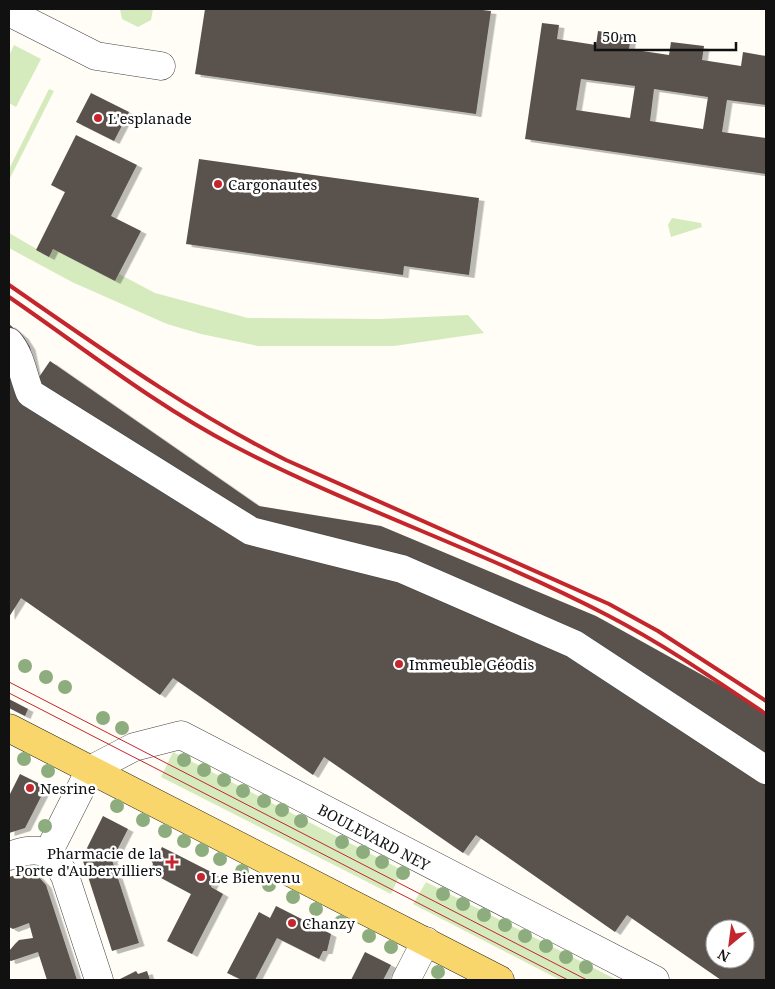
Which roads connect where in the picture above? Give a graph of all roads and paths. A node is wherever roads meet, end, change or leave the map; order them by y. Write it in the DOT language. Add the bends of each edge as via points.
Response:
graph roads {
  1 [pos="9,12"];
  2 [pos="161,66"];
  3 [pos="9,342"];
  4 [pos="9,349"];
  5 [pos="20,396"];
  6 [pos="9,728"];
  7 [pos="90,770"];
  8 [pos="766,770"];
  9 [pos="48,853"];
  10 [pos="9,856"];
  11 [pos="426,941"];
  12 [pos="99,980"];
  13 [pos="406,980"];
  14 [pos="500,980"];
  15 [pos="655,980"];
  1 -- 2 [label="street" via="96,56"];
  3 -- 5 [label="street" via="18,352 22,374"];
  4 -- 5 [label="street" via="18,365 16,389"];
  5 -- 8 [label="street" via="251,531 402,569 574,644"];
  6 -- 7 [label="main road"];
  7 -- 9 [label="street"];
  7 -- 11 [label="main road"];
  7 -- 15 [label="street, BOULEVARD NEY" via="134,747 180,736"];
  9 -- 10 [label="street" via="34,850"];
  9 -- 12 [label="street" via="58,862 65,876"];
  11 -- 13 [label="street"];
  11 -- 14 [label="main road"];
}
